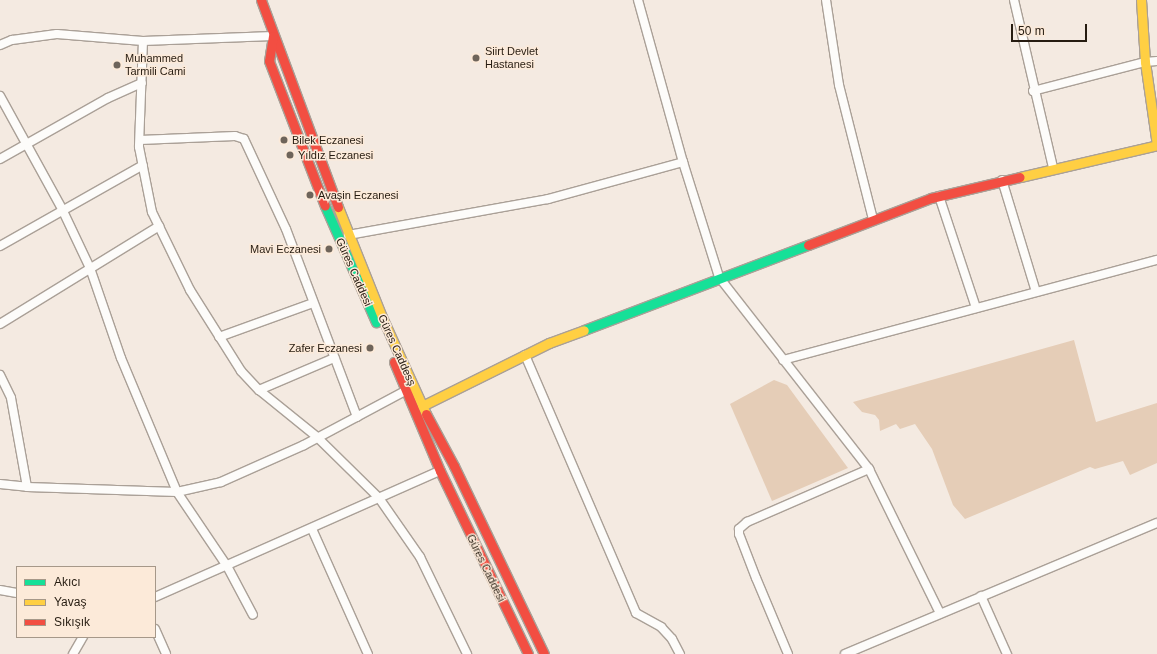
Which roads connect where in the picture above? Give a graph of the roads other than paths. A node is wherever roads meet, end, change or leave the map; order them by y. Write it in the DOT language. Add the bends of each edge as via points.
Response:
graph roads {
  1 [pos="261,0"];
  2 [pos="638,0"];
  3 [pos="826,0"];
  4 [pos="1014,0"];
  5 [pos="1141,0"];
  6 [pos="273,36"];
  7 [pos="143,41"];
  8 [pos="0,45"];
  9 [pos="1157,61"];
  10 [pos="1145,62"];
  11 [pos="142,83"];
  12 [pos="1033,91"];
  13 [pos="0,96"];
  14 [pos="140,140"];
  15 [pos="25,144"];
  16 [pos="1157,145"];
  17 [pos="0,159"];
  18 [pos="683,162"];
  19 [pos="143,165"];
  20 [pos="1053,168"];
  21 [pos="1002,180"];
  22 [pos="939,196"];
  23 [pos="62,209"];
  24 [pos="873,219"];
  25 [pos="159,226"];
  26 [pos="348,235"];
  27 [pos="0,246"];
  28 [pos="1157,260"];
  29 [pos="90,268"];
  30 [pos="719,277"];
  31 [pos="1036,292"];
  32 [pos="313,303"];
  33 [pos="976,308"];
  34 [pos="0,324"];
  35 [pos="219,337"];
  36 [pos="526,355"];
  37 [pos="334,358"];
  38 [pos="782,360"];
  39 [pos="0,375"];
  40 [pos="410,389"];
  41 [pos="259,390"];
  42 [pos="422,406"];
  43 [pos="357,417"];
  44 [pos="318,437"];
  45 [pos="869,468"];
  46 [pos="440,471"];
  47 [pos="0,484"];
  48 [pos="27,487"];
  49 [pos="177,492"];
  50 [pos="379,498"];
  51 [pos="1157,523"];
  52 [pos="312,529"];
  53 [pos="227,566"];
  54 [pos="0,590"];
  55 [pos="16,592"];
  56 [pos="981,596"];
  57 [pos="156,597"];
  58 [pos="940,614"];
  59 [pos="253,615"];
  60 [pos="156,631"];
  61 [pos="82,638"];
  62 [pos="73,654"];
  63 [pos="166,654"];
  64 [pos="368,654"];
  65 [pos="467,654"];
  66 [pos="528,654"];
  67 [pos="544,654"];
  68 [pos="680,654"];
  69 [pos="788,654"];
  70 [pos="845,654"];
  71 [pos="1006,654"];
  1 -- 6 [label="street"];
  2 -- 18 [label="street"];
  3 -- 24 [label="street" via="839,86"];
  4 -- 12 [label="street"];
  5 -- 10 [label="street"];
  6 -- 7 [label="street"];
  6 -- 26 [label="street, Güres Caddesş" via="283,52"];
  6 -- 40 [label="street, Güres Caddesi" via="269,61 311,173"];
  7 -- 8 [label="street" via="57,34 12,40"];
  7 -- 11 [label="street"];
  9 -- 10 [label="street"];
  10 -- 12 [label="street"];
  10 -- 16 [label="street"];
  11 -- 14 [label="street"];
  11 -- 15 [label="street" via="108,98"];
  12 -- 20 [label="street"];
  13 -- 15 [label="street"];
  14 -- 19 [label="street"];
  14 -- 32 [label="street" via="235,136 244,139 286,229"];
  15 -- 17 [label="street"];
  15 -- 23 [label="street"];
  16 -- 20 [label="street"];
  18 -- 26 [label="street" via="548,199"];
  18 -- 30 [label="street"];
  19 -- 23 [label="street"];
  19 -- 25 [label="street" via="152,212"];
  20 -- 21 [label="street"];
  21 -- 22 [label="street"];
  21 -- 31 [label="street"];
  22 -- 24 [label="street"];
  22 -- 33 [label="street"];
  23 -- 27 [label="street"];
  23 -- 29 [label="street"];
  24 -- 30 [label="street"];
  25 -- 29 [label="street"];
  25 -- 35 [label="street" via="190,290"];
  26 -- 40 [label="street, Güres Caddesş"];
  28 -- 31 [label="street"];
  29 -- 34 [label="street"];
  29 -- 49 [label="street" via="121,358"];
  30 -- 36 [label="street"];
  30 -- 38 [label="street"];
  31 -- 33 [label="street"];
  32 -- 35 [label="street"];
  32 -- 37 [label="street"];
  33 -- 38 [label="street"];
  35 -- 41 [label="street" via="241,371"];
  36 -- 42 [label="street"];
  36 -- 68 [label="street" via="636,613 661,627 672,638"];
  37 -- 41 [label="street"];
  37 -- 43 [label="street"];
  38 -- 45 [label="street"];
  39 -- 48 [label="street" via="10,398"];
  40 -- 42 [label="street, Güres Caddesş"];
  40 -- 43 [label="street"];
  40 -- 46 [label="street, Güres Caddesi"];
  41 -- 44 [label="street"];
  42 -- 67 [label="street, Güres Caddesş" via="454,466"];
  43 -- 44 [label="street"];
  44 -- 49 [label="street" via="221,482"];
  44 -- 50 [label="street"];
  45 -- 58 [label="street"];
  45 -- 69 [label="street" via="747,522 740,529 739,534"];
  46 -- 50 [label="street"];
  46 -- 66 [label="street, Güres Caddesi"];
  47 -- 48 [label="street"];
  48 -- 49 [label="street"];
  49 -- 53 [label="street"];
  50 -- 52 [label="street"];
  50 -- 65 [label="street" via="420,557"];
  51 -- 56 [label="street"];
  52 -- 53 [label="street"];
  52 -- 64 [label="street"];
  53 -- 57 [label="street"];
  53 -- 59 [label="street"];
  54 -- 55 [label="street"];
  56 -- 58 [label="street"];
  56 -- 71 [label="street"];
  58 -- 70 [label="street"];
  60 -- 63 [label="street"];
  61 -- 62 [label="street"];
}
